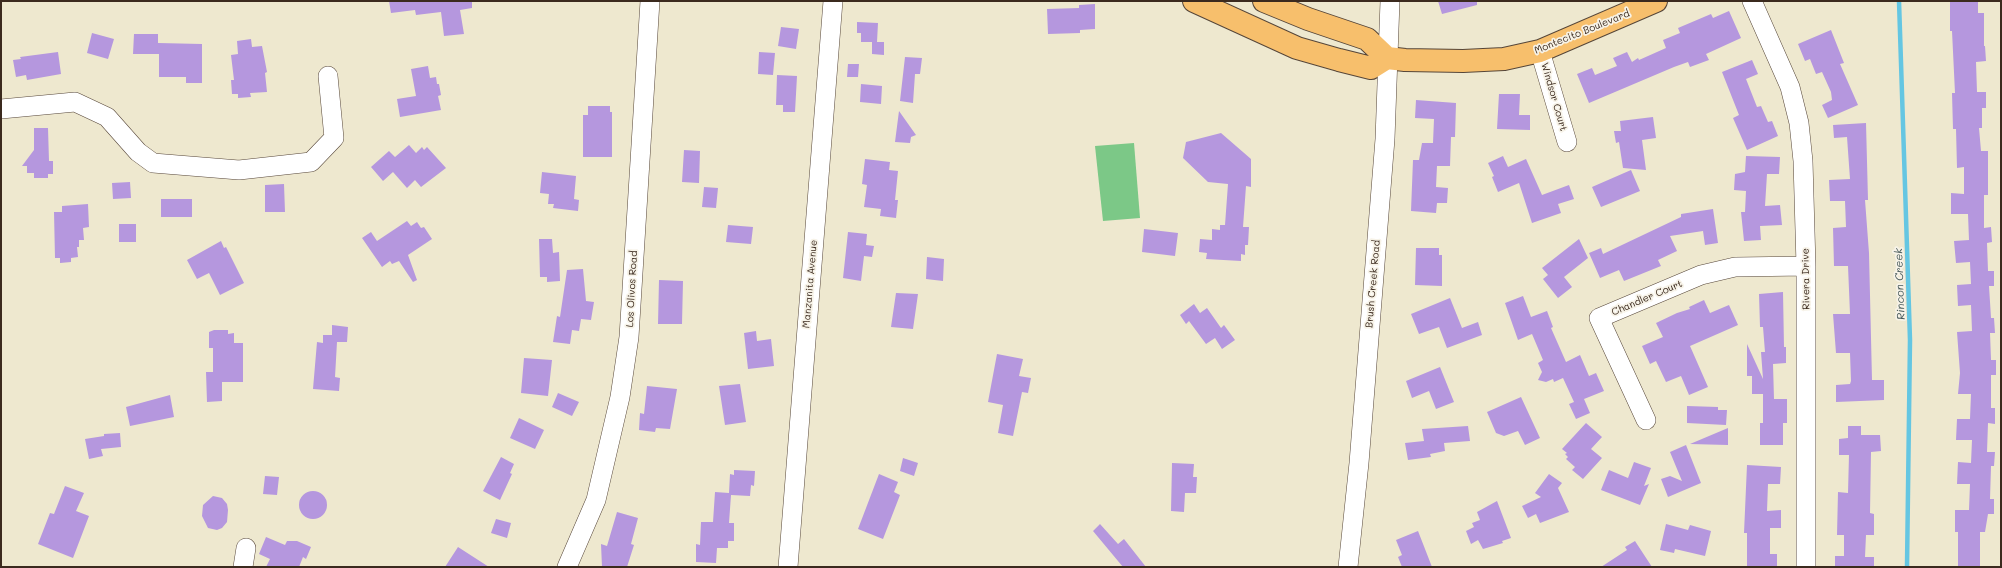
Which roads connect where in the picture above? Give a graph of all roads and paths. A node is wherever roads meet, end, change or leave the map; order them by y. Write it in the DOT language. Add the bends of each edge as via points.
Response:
graph roads {
  1 [pos="650,1"];
  2 [pos="833,1"];
  3 [pos="1194,1"];
  4 [pos="1264,1"];
  5 [pos="1390,1"];
  6 [pos="1656,1"];
  7 [pos="1752,1"];
  8 [pos="1540,51"];
  9 [pos="1388,58"];
  10 [pos="328,76"];
  11 [pos="1,108"];
  12 [pos="1567,142"];
  13 [pos="1806,266"];
  14 [pos="1646,420"];
  15 [pos="246,548"];
  16 [pos="243,567"];
  17 [pos="566,567"];
  18 [pos="788,567"];
  19 [pos="1348,567"];
  20 [pos="1806,567"];
  1 -- 17 [label="street, Los Olivos Road" via="629,337 620,397 596,500"];
  2 -- 18 [label="street, Manzanita Avenue"];
  3 -- 9 [label="main road" via="1297,48 1371,68"];
  4 -- 9 [label="main road" via="1367,39"];
  5 -- 9 [label="street, Brush Creek Road"];
  6 -- 8 [label="main road, Montecito Boulevard"];
  7 -- 13 [label="street, Rivera Drive" via="1790,87 1799,123 1803,161"];
  8 -- 9 [label="main road, Montecito Boulevard" via="1504,59 1463,61"];
  8 -- 12 [label="street, Windsor Court"];
  9 -- 19 [label="street, Brush Creek Road" via="1377,242"];
  10 -- 11 [label="street" via="334,138 311,162 239,170 153,163 138,152 107,117 75,102"];
  13 -- 14 [label="street, Chandler Court" via="1735,267 1701,275 1599,318"];
  13 -- 20 [label="street, Rivera Drive"];
  15 -- 16 [label="street"];
}
